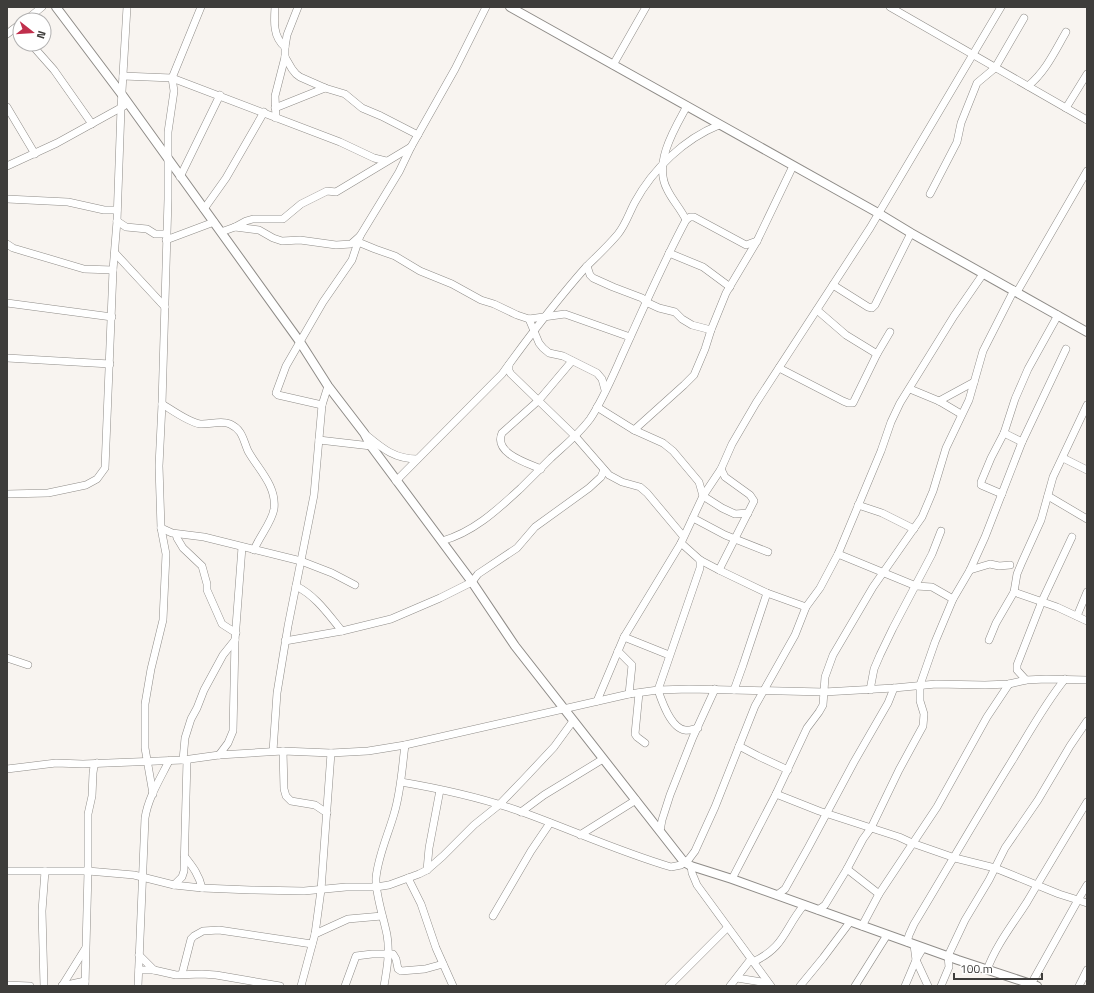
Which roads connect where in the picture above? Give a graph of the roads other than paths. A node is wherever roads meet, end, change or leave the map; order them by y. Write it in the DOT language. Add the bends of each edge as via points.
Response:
graph roads {
  1 [pos="56,7"];
  2 [pos="127,7"];
  3 [pos="201,7"];
  4 [pos="275,7"];
  5 [pos="298,7"];
  6 [pos="486,7"];
  7 [pos="510,7"];
  8 [pos="646,7"];
  9 [pos="890,7"];
  10 [pos="1001,7"];
  11 [pos="1024,18"];
  12 [pos="1066,32"];
  13 [pos="285,47"];
  14 [pos="38,52"];
  15 [pos="973,55"];
  16 [pos="286,57"];
  17 [pos="613,64"];
  18 [pos="995,68"];
  19 [pos="1087,74"];
  20 [pos="123,76"];
  21 [pos="172,78"];
  22 [pos="1028,86"];
  23 [pos="324,88"];
  24 [pos="123,96"];
  25 [pos="220,96"];
  26 [pos="7,106"];
  27 [pos="125,106"];
  28 [pos="687,106"];
  29 [pos="275,108"];
  30 [pos="1066,108"];
  31 [pos="264,112"];
  32 [pos="276,118"];
  33 [pos="1087,120"];
  34 [pos="92,124"];
  35 [pos="719,125"];
  36 [pos="418,135"];
  37 [pos="411,147"];
  38 [pos="35,154"];
  39 [pos="167,159"];
  40 [pos="386,161"];
  41 [pos="663,164"];
  42 [pos="7,166"];
  43 [pos="793,166"];
  44 [pos="1087,171"];
  45 [pos="180,177"];
  46 [pos="930,194"];
  47 [pos="7,199"];
  48 [pos="204,209"];
  49 [pos="117,210"];
  50 [pos="878,213"];
  51 [pos="686,220"];
  52 [pos="117,221"];
  53 [pos="214,222"];
  54 [pos="236,227"];
  55 [pos="221,232"];
  56 [pos="911,233"];
  57 [pos="166,237"];
  58 [pos="359,239"];
  59 [pos="757,241"];
  60 [pos="7,244"];
  61 [pos="115,253"];
  62 [pos="669,253"];
  63 [pos="587,266"];
  64 [pos="113,270"];
  65 [pos="983,274"];
  66 [pos="833,285"];
  67 [pos="730,287"];
  68 [pos="1015,291"];
  69 [pos="646,302"];
  70 [pos="7,303"];
  71 [pos="165,307"];
  72 [pos="817,310"];
  73 [pos="1058,316"];
  74 [pos="112,317"];
  75 [pos="546,318"];
  76 [pos="529,319"];
  77 [pos="711,330"];
  78 [pos="535,331"];
  79 [pos="890,332"];
  80 [pos="1087,332"];
  81 [pos="630,337"];
  82 [pos="300,342"];
  83 [pos="1066,349"];
  84 [pos="877,354"];
  85 [pos="7,358"];
  86 [pos="572,361"];
  87 [pos="110,364"];
  88 [pos="509,365"];
  89 [pos="779,368"];
  90 [pos="502,374"];
  91 [pos="515,378"];
  92 [pos="974,382"];
  93 [pos="328,386"];
  94 [pos="910,388"];
  95 [pos="606,390"];
  96 [pos="539,400"];
  97 [pos="939,401"];
  98 [pos="162,404"];
  99 [pos="322,405"];
  100 [pos="1087,405"];
  101 [pos="597,407"];
  102 [pos="961,414"];
  103 [pos="1085,416"];
  104 [pos="634,430"];
  105 [pos="364,433"];
  106 [pos="1004,433"];
  107 [pos="575,436"];
  108 [pos="319,440"];
  109 [pos="1022,442"];
  110 [pos="371,446"];
  111 [pos="1063,458"];
  112 [pos="417,459"];
  113 [pos="541,469"];
  114 [pos="721,469"];
  115 [pos="1087,470"];
  116 [pos="605,474"];
  117 [pos="724,478"];
  118 [pos="396,481"];
  119 [pos="713,481"];
  120 [pos="699,482"];
  121 [pos="7,494"];
  122 [pos="1002,494"];
  123 [pos="703,496"];
  124 [pos="1048,496"];
  125 [pos="858,505"];
  126 [pos="748,513"];
  127 [pos="693,518"];
  128 [pos="1087,519"];
  129 [pos="161,528"];
  130 [pos="914,529"];
  131 [pos="941,531"];
  132 [pos="176,534"];
  133 [pos="683,536"];
  134 [pos="1072,537"];
  135 [pos="735,538"];
  136 [pos="442,541"];
  137 [pos="680,543"];
  138 [pos="242,547"];
  139 [pos="254,550"];
  140 [pos="768,552"];
  141 [pos="838,554"];
  142 [pos="301,560"];
  143 [pos="1022,562"];
  144 [pos="702,564"];
  145 [pos="1010,565"];
  146 [pos="719,570"];
  147 [pos="970,570"];
  148 [pos="883,571"];
  149 [pos="1018,574"];
  150 [pos="472,582"];
  151 [pos="355,585"];
  152 [pos="296,586"];
  153 [pos="916,586"];
  154 [pos="1014,592"];
  155 [pos="1087,592"];
  156 [pos="767,593"];
  157 [pos="953,599"];
  158 [pos="1042,601"];
  159 [pos="806,607"];
  160 [pos="1077,616"];
  161 [pos="1087,620"];
  162 [pos="342,631"];
  163 [pos="235,637"];
  164 [pos="624,637"];
  165 [pos="989,640"];
  166 [pos="285,641"];
  167 [pos="618,651"];
  168 [pos="669,655"];
  169 [pos="7,658"];
  170 [pos="28,665"];
  171 [pos="739,678"];
  172 [pos="1065,679"];
  173 [pos="1026,680"];
  174 [pos="1087,680"];
  175 [pos="824,683"];
  176 [pos="1009,684"];
  177 [pos="920,685"];
  178 [pos="603,688"];
  179 [pos="894,688"];
  180 [pos="715,689"];
  181 [pos="658,690"];
  182 [pos="734,690"];
  183 [pos="870,690"];
  184 [pos="747,691"];
  185 [pos="835,691"];
  186 [pos="764,692"];
  187 [pos="824,692"];
  188 [pos="639,693"];
  189 [pos="629,694"];
  190 [pos="611,698"];
  191 [pos="597,701"];
  192 [pos="756,706"];
  193 [pos="563,708"];
  194 [pos="573,721"];
  195 [pos="1087,721"];
  196 [pos="698,728"];
  197 [pos="645,743"];
  198 [pos="405,745"];
  199 [pos="739,746"];
  200 [pos="273,751"];
  201 [pos="283,751"];
  202 [pos="331,753"];
  203 [pos="219,755"];
  204 [pos="603,759"];
  205 [pos="185,760"];
  206 [pos="148,761"];
  207 [pos="169,761"];
  208 [pos="97,763"];
  209 [pos="7,769"];
  210 [pos="788,770"];
  211 [pos="401,782"];
  212 [pos="440,790"];
  213 [pos="153,794"];
  214 [pos="776,794"];
  215 [pos="636,800"];
  216 [pos="1087,802"];
  217 [pos="499,805"];
  218 [pos="521,812"];
  219 [pos="828,813"];
  220 [pos="327,814"];
  221 [pos="550,823"];
  222 [pos="862,825"];
  223 [pos="871,828"];
  224 [pos="660,831"];
  225 [pos="580,835"];
  226 [pos="864,839"];
  227 [pos="912,843"];
  228 [pos="185,857"];
  229 [pos="955,858"];
  230 [pos="688,864"];
  231 [pos="995,868"];
  232 [pos="847,869"];
  233 [pos="427,870"];
  234 [pos="7,871"];
  235 [pos="45,871"];
  236 [pos="88,871"];
  237 [pos="142,878"];
  238 [pos="408,878"];
  239 [pos="732,879"];
  240 [pos="174,885"];
  241 [pos="1037,885"];
  242 [pos="1087,885"];
  243 [pos="376,887"];
  244 [pos="202,888"];
  245 [pos="785,889"];
  246 [pos="321,890"];
  247 [pos="879,894"];
  248 [pos="776,895"];
  249 [pos="785,898"];
  250 [pos="1078,900"];
  251 [pos="1087,903"];
  252 [pos="804,905"];
  253 [pos="822,909"];
  254 [pos="382,916"];
  255 [pos="493,916"];
  256 [pos="850,922"];
  257 [pos="862,926"];
  258 [pos="727,928"];
  259 [pos="315,934"];
  260 [pos="887,935"];
  261 [pos="911,943"];
  262 [pos="312,944"];
  263 [pos="924,948"];
  264 [pos="85,949"];
  265 [pos="388,954"];
  266 [pos="139,955"];
  267 [pos="948,956"];
  268 [pos="916,960"];
  269 [pos="752,961"];
  270 [pos="443,964"];
  271 [pos="139,970"];
  272 [pos="154,970"];
  273 [pos="987,970"];
  274 [pos="1087,970"];
  275 [pos="182,974"];
  276 [pos="737,978"];
  277 [pos="85,984"];
  278 [pos="7,985"];
  279 [pos="769,985"];
  280 [pos="1032,985"];
  281 [pos="15,986"];
  282 [pos="30,986"];
  283 [pos="44,986"];
  284 [pos="62,986"];
  285 [pos="67,986"];
  286 [pos="138,986"];
  287 [pos="280,986"];
  288 [pos="301,986"];
  289 [pos="346,986"];
  290 [pos="384,986"];
  291 [pos="453,986"];
  292 [pos="669,986"];
  293 [pos="730,986"];
  294 [pos="800,986"];
  295 [pos="855,986"];
  296 [pos="905,986"];
  297 [pos="928,986"];
  298 [pos="941,986"];
  299 [pos="1079,986"];
  1 -- 24 [label="street"];
  2 -- 20 [label="street"];
  3 -- 21 [label="street"];
  4 -- 13 [label="street" via="276,35"];
  5 -- 13 [label="street"];
  6 -- 36 [label="street"];
  7 -- 17 [label="street"];
  8 -- 17 [label="street"];
  9 -- 15 [label="street"];
  10 -- 15 [label="street"];
  11 -- 18 [label="street"];
  12 -- 22 [label="street" via="1046,68"];
  13 -- 16 [label="street"];
  14 -- 34 [label="street"];
  15 -- 18 [label="street"];
  15 -- 50 [label="street"];
  16 -- 23 [label="street" via="296,74"];
  16 -- 29 [label="street" via="275,96"];
  17 -- 28 [label="street"];
  18 -- 22 [label="street"];
  18 -- 46 [label="street" via="977,83 961,123 957,142"];
  19 -- 30 [label="street"];
  20 -- 21 [label="street"];
  20 -- 24 [label="street"];
  21 -- 25 [label="street"];
  21 -- 39 [label="street" via="174,91"];
  22 -- 30 [label="street"];
  23 -- 29 [label="street"];
  23 -- 36 [label="street" via="345,94 362,108"];
  24 -- 27 [label="street"];
  25 -- 31 [label="street"];
  25 -- 45 [label="street"];
  26 -- 38 [label="street"];
  27 -- 34 [label="street"];
  27 -- 39 [label="street"];
  27 -- 49 [label="street"];
  28 -- 35 [label="street"];
  28 -- 41 [label="street" via="672,132"];
  29 -- 32 [label="street"];
  30 -- 33 [label="street"];
  31 -- 32 [label="street"];
  31 -- 48 [label="street" via="226,178"];
  32 -- 40 [label="street"];
  34 -- 38 [label="street"];
  35 -- 41 [label="street" via="691,140"];
  35 -- 43 [label="street"];
  36 -- 37 [label="street"];
  37 -- 40 [label="street"];
  37 -- 58 [label="street"];
  38 -- 42 [label="street"];
  39 -- 45 [label="street"];
  39 -- 57 [label="street"];
  40 -- 54 [label="street" via="336,192 327,191 301,204 284,219 253,219"];
  41 -- 51 [label="street" via="663,181"];
  41 -- 63 [label="street" via="635,202 622,228"];
  43 -- 50 [label="street"];
  43 -- 59 [label="street"];
  44 -- 68 [label="street"];
  45 -- 48 [label="street"];
  47 -- 49 [label="street" via="68,202 104,210"];
  48 -- 53 [label="street"];
  49 -- 52 [label="street"];
  50 -- 56 [label="street"];
  50 -- 66 [label="street"];
  51 -- 59 [label="street" via="694,217 746,245"];
  51 -- 62 [label="street"];
  52 -- 57 [label="street" via="126,227 147,230"];
  52 -- 61 [label="street"];
  53 -- 55 [label="street"];
  53 -- 57 [label="street"];
  54 -- 55 [label="street"];
  54 -- 58 [label="street" via="259,230 282,240 336,245 351,244"];
  55 -- 82 [label="street"];
  56 -- 65 [label="street"];
  56 -- 66 [label="street" via="872,308"];
  57 -- 71 [label="street"];
  58 -- 76 [label="street" via="481,300"];
  58 -- 82 [label="street" via="352,260"];
  59 -- 67 [label="street"];
  60 -- 64 [label="street" via="80,268"];
  61 -- 64 [label="street"];
  61 -- 71 [label="street"];
  62 -- 67 [label="street" via="703,267"];
  62 -- 69 [label="street"];
  63 -- 69 [label="street" via="593,278"];
  63 -- 75 [label="street"];
  64 -- 74 [label="street"];
  65 -- 68 [label="street"];
  65 -- 94 [label="street"];
  66 -- 72 [label="street"];
  67 -- 77 [label="street"];
  68 -- 73 [label="street"];
  68 -- 92 [label="street" via="983,351"];
  69 -- 77 [label="street" via="675,312 692,325"];
  69 -- 81 [label="street"];
  70 -- 74 [label="street"];
  71 -- 98 [label="street"];
  72 -- 84 [label="street" via="846,335"];
  72 -- 89 [label="street"];
  73 -- 80 [label="street"];
  73 -- 106 [label="street" via="1028,369"];
  74 -- 87 [label="street"];
  75 -- 76 [label="street"];
  75 -- 78 [label="street"];
  75 -- 81 [label="street" via="559,314 570,315"];
  76 -- 78 [label="street"];
  77 -- 104 [label="street" via="694,374"];
  78 -- 86 [label="street" via="539,343 549,353"];
  78 -- 88 [label="street"];
  79 -- 84 [label="street"];
  81 -- 95 [label="street"];
  82 -- 93 [label="street"];
  82 -- 99 [label="street" via="286,366 276,394"];
  83 -- 109 [label="street"];
  84 -- 89 [label="street" via="855,401 850,404"];
  85 -- 87 [label="street"];
  86 -- 95 [label="street" via="597,373"];
  86 -- 96 [label="street"];
  87 -- 121 [label="street" via="106,463 102,474 86,485 48,493"];
  88 -- 90 [label="street"];
  88 -- 91 [label="street" via="509,371"];
  89 -- 114 [label="street" via="744,423"];
  90 -- 91 [label="street"];
  90 -- 112 [label="street"];
  91 -- 96 [label="street"];
  92 -- 97 [label="street"];
  92 -- 102 [label="street" via="969,400"];
  93 -- 99 [label="street"];
  93 -- 105 [label="street"];
  94 -- 97 [label="street"];
  94 -- 125 [label="street" via="891,422"];
  95 -- 101 [label="street"];
  96 -- 107 [label="street"];
  96 -- 113 [label="street" via="502,433 500,444 509,454"];
  97 -- 102 [label="street"];
  98 -- 129 [label="street" via="159,466"];
  98 -- 139 [label="street" via="198,424 226,423 236,427 242,435 249,452 266,477 274,501 272,517"];
  99 -- 108 [label="street"];
  100 -- 103 [label="street"];
  101 -- 104 [label="street"];
  101 -- 107 [label="street"];
  102 -- 130 [label="street" via="946,448 928,505"];
  103 -- 111 [label="street"];
  104 -- 120 [label="street" via="663,443"];
  105 -- 110 [label="street"];
  105 -- 112 [label="street" via="397,457"];
  106 -- 109 [label="street"];
  106 -- 122 [label="street" via="981,485"];
  107 -- 113 [label="street"];
  107 -- 116 [label="street"];
  108 -- 110 [label="street"];
  108 -- 142 [label="street" via="315,489"];
  109 -- 122 [label="street"];
  110 -- 118 [label="street"];
  111 -- 115 [label="street"];
  111 -- 124 [label="street" via="1053,477"];
  112 -- 118 [label="street"];
  113 -- 136 [label="street" via="476,526"];
  114 -- 117 [label="street"];
  114 -- 119 [label="street"];
  116 -- 133 [label="street" via="640,487"];
  116 -- 150 [label="street" via="575,500 535,527 517,548 478,574"];
  117 -- 119 [label="street"];
  117 -- 126 [label="street" via="753,498"];
  118 -- 136 [label="street"];
  119 -- 120 [label="street"];
  119 -- 123 [label="street"];
  120 -- 123 [label="street"];
  122 -- 147 [label="street"];
  123 -- 126 [label="street" via="735,514"];
  123 -- 127 [label="street"];
  124 -- 128 [label="street"];
  124 -- 143 [label="street" via="1041,520"];
  125 -- 130 [label="street" via="882,513"];
  125 -- 141 [label="street"];
  126 -- 135 [label="street"];
  127 -- 133 [label="street"];
  127 -- 135 [label="street"];
  129 -- 132 [label="street"];
  129 -- 206 [label="street" via="166,554 163,620 145,704 145,748"];
  130 -- 148 [label="street"];
  131 -- 153 [label="street"];
  132 -- 138 [label="street" via="204,537"];
  132 -- 163 [label="street" via="183,548 202,566 207,590 222,624"];
  133 -- 137 [label="street"];
  134 -- 158 [label="street"];
  135 -- 140 [label="street"];
  135 -- 146 [label="street"];
  136 -- 150 [label="street"];
  137 -- 144 [label="street"];
  137 -- 164 [label="street"];
  138 -- 139 [label="street"];
  138 -- 163 [label="street"];
  139 -- 142 [label="street"];
  141 -- 148 [label="street"];
  141 -- 159 [label="street" via="820,588"];
  142 -- 151 [label="street"];
  142 -- 152 [label="street"];
  143 -- 145 [label="street"];
  143 -- 149 [label="street"];
  144 -- 146 [label="street"];
  144 -- 168 [label="street"];
  145 -- 147 [label="street" via="990,564"];
  145 -- 149 [label="street"];
  146 -- 156 [label="street"];
  147 -- 157 [label="street"];
  148 -- 153 [label="street"];
  148 -- 175 [label="street" via="832,655"];
  149 -- 154 [label="street"];
  150 -- 162 [label="street" via="391,619"];
  150 -- 193 [label="street" via="515,646"];
  152 -- 162 [label="street" via="310,594"];
  152 -- 166 [label="street"];
  153 -- 157 [label="street" via="932,587"];
  153 -- 183 [label="street" via="880,655"];
  154 -- 158 [label="street"];
  154 -- 165 [label="street"];
  155 -- 160 [label="street"];
  156 -- 159 [label="street"];
  156 -- 171 [label="street"];
  157 -- 177 [label="street"];
  158 -- 160 [label="street"];
  158 -- 173 [label="street" via="1017,665 1017,670"];
  159 -- 186 [label="street" via="795,635"];
  160 -- 161 [label="street"];
  162 -- 166 [label="street"];
  163 -- 203 [label="street" via="233,731"];
  163 -- 205 [label="street" via="204,690 191,719 185,738"];
  164 -- 167 [label="street"];
  164 -- 168 [label="street"];
  166 -- 200 [label="street" via="277,693"];
  167 -- 178 [label="street"];
  167 -- 189 [label="street" via="632,665"];
  168 -- 181 [label="street"];
  169 -- 170 [label="street"];
  171 -- 182 [label="street"];
  171 -- 184 [label="street"];
  172 -- 173 [label="street"];
  172 -- 174 [label="street"];
  172 -- 229 [label="street" via="1051,697 987,800"];
  173 -- 176 [label="street"];
  175 -- 185 [label="street"];
  175 -- 187 [label="street"];
  176 -- 177 [label="street"];
  176 -- 227 [label="street" via="987,717 937,807"];
  177 -- 179 [label="street"];
  177 -- 223 [label="street" via="924,726"];
  178 -- 190 [label="street"];
  178 -- 191 [label="street"];
  179 -- 183 [label="street"];
  179 -- 219 [label="street"];
  180 -- 181 [label="street"];
  180 -- 182 [label="street"];
  180 -- 196 [label="street"];
  181 -- 188 [label="street"];
  181 -- 196 [label="street" via="664,707 677,727 682,730"];
  182 -- 184 [label="street"];
  183 -- 185 [label="street"];
  184 -- 186 [label="street"];
  184 -- 192 [label="street"];
  185 -- 187 [label="street"];
  186 -- 187 [label="street"];
  186 -- 192 [label="street"];
  187 -- 210 [label="street" via="820,712 807,728"];
  188 -- 189 [label="street"];
  188 -- 197 [label="street" via="635,734"];
  189 -- 190 [label="street"];
  190 -- 191 [label="street"];
  191 -- 193 [label="street"];
  192 -- 199 [label="street"];
  193 -- 194 [label="street"];
  193 -- 198 [label="street"];
  194 -- 204 [label="street"];
  194 -- 217 [label="street" via="554,747"];
  195 -- 231 [label="street" via="1005,848"];
  196 -- 224 [label="street" via="666,807"];
  198 -- 202 [label="street"];
  198 -- 211 [label="street"];
  199 -- 210 [label="street"];
  199 -- 230 [label="street" via="708,825"];
  200 -- 201 [label="street"];
  200 -- 203 [label="street"];
  201 -- 202 [label="street"];
  201 -- 220 [label="street" via="286,796 291,801 315,805"];
  202 -- 220 [label="street"];
  203 -- 205 [label="street"];
  204 -- 215 [label="street"];
  204 -- 218 [label="street"];
  205 -- 207 [label="street"];
  205 -- 228 [label="street"];
  206 -- 207 [label="street"];
  206 -- 208 [label="street"];
  206 -- 213 [label="street"];
  207 -- 213 [label="street"];
  208 -- 209 [label="street" via="56,763"];
  208 -- 236 [label="street" via="94,766 88,814"];
  210 -- 214 [label="street"];
  211 -- 212 [label="street"];
  211 -- 243 [label="street" via="394,815 381,853"];
  212 -- 217 [label="street"];
  212 -- 233 [label="street"];
  213 -- 237 [label="street" via="144,818"];
  214 -- 219 [label="street"];
  214 -- 239 [label="street"];
  215 -- 224 [label="street"];
  215 -- 225 [label="street"];
  216 -- 241 [label="street"];
  217 -- 218 [label="street"];
  217 -- 233 [label="street"];
  218 -- 221 [label="street"];
  219 -- 222 [label="street"];
  219 -- 245 [label="street"];
  220 -- 246 [label="street"];
  221 -- 225 [label="street"];
  221 -- 255 [label="street"];
  222 -- 223 [label="street"];
  222 -- 226 [label="street"];
  223 -- 226 [label="street"];
  223 -- 227 [label="street"];
  224 -- 230 [label="street"];
  225 -- 230 [label="street" via="671,867"];
  226 -- 232 [label="street"];
  227 -- 229 [label="street"];
  227 -- 247 [label="street"];
  228 -- 240 [label="street" via="182,877"];
  228 -- 244 [label="street" via="197,872"];
  229 -- 231 [label="street"];
  229 -- 261 [label="street" via="914,924 909,935"];
  230 -- 239 [label="street"];
  230 -- 258 [label="street" via="697,885"];
  231 -- 241 [label="street"];
  231 -- 267 [label="street"];
  232 -- 247 [label="street"];
  232 -- 253 [label="street"];
  233 -- 238 [label="street"];
  234 -- 235 [label="street"];
  235 -- 236 [label="street"];
  235 -- 283 [label="street" via="42,911"];
  236 -- 237 [label="street" via="128,874"];
  236 -- 264 [label="street"];
  237 -- 240 [label="street"];
  237 -- 266 [label="street"];
  238 -- 243 [label="street"];
  238 -- 270 [label="street" via="421,904"];
  239 -- 248 [label="street"];
  240 -- 244 [label="street"];
  241 -- 250 [label="street"];
  241 -- 273 [label="street" via="1000,942"];
  242 -- 250 [label="street"];
  243 -- 246 [label="street"];
  243 -- 254 [label="street"];
  244 -- 246 [label="street"];
  245 -- 248 [label="street"];
  245 -- 249 [label="street"];
  246 -- 259 [label="street"];
  247 -- 257 [label="street"];
  248 -- 249 [label="street"];
  249 -- 252 [label="street"];
  250 -- 251 [label="street"];
  250 -- 280 [label="street"];
  252 -- 253 [label="street"];
  252 -- 269 [label="street" via="779,944 763,958"];
  253 -- 256 [label="street"];
  254 -- 259 [label="street" via="348,919"];
  254 -- 265 [label="street"];
  256 -- 257 [label="street"];
  256 -- 294 [label="street"];
  257 -- 260 [label="street"];
  258 -- 269 [label="street"];
  258 -- 292 [label="street"];
  259 -- 262 [label="street"];
  260 -- 261 [label="street"];
  260 -- 295 [label="street"];
  261 -- 263 [label="street"];
  261 -- 268 [label="street"];
  262 -- 275 [label="street" via="219,930 203,932 191,939"];
  262 -- 288 [label="street"];
  263 -- 267 [label="street"];
  263 -- 268 [label="street"];
  264 -- 277 [label="street"];
  264 -- 284 [label="street"];
  265 -- 270 [label="street" via="394,955 399,970 425,969"];
  265 -- 289 [label="street" via="356,956"];
  265 -- 290 [label="street"];
  266 -- 271 [label="street"];
  266 -- 272 [label="street"];
  267 -- 273 [label="street"];
  267 -- 298 [label="street" via="949,967"];
  268 -- 296 [label="street"];
  268 -- 297 [label="street"];
  269 -- 276 [label="street"];
  269 -- 279 [label="street"];
  270 -- 291 [label="street"];
  271 -- 272 [label="street"];
  271 -- 286 [label="street"];
  272 -- 275 [label="street"];
  273 -- 280 [label="street"];
  274 -- 299 [label="street"];
  275 -- 287 [label="street" via="216,975"];
  276 -- 279 [label="street"];
  276 -- 293 [label="street"];
  277 -- 285 [label="street"];
  278 -- 281 [label="street"];
  281 -- 282 [label="street"];
  284 -- 285 [label="street"];
}
